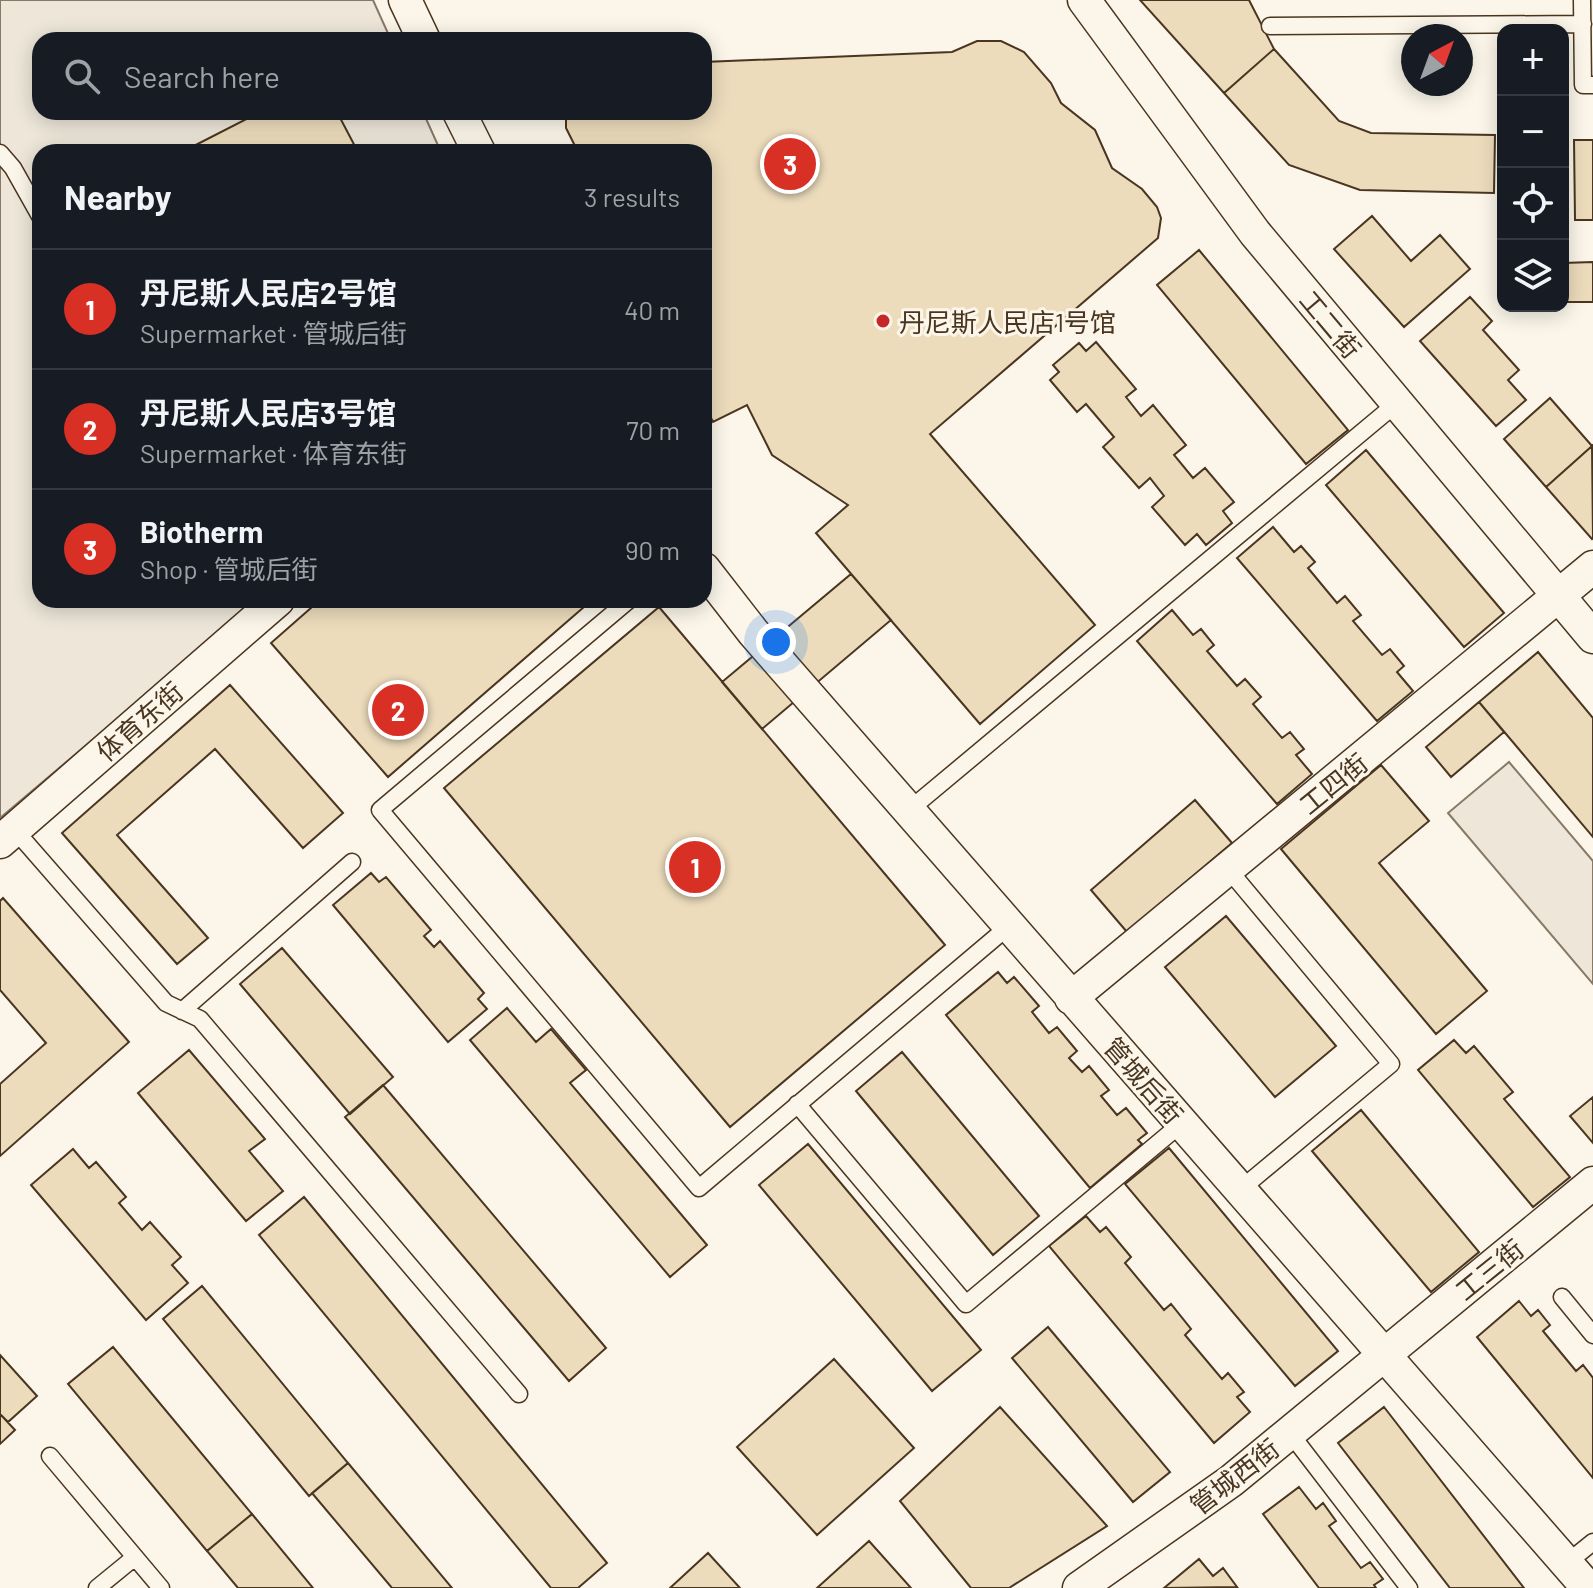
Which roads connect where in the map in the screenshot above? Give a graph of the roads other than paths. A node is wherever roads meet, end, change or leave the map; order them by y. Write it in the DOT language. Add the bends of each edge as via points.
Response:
graph roads {
  1 [pos="405,0"];
  2 [pos="1084,0"];
  3 [pos="1582,0"];
  4 [pos="1583,24"];
  5 [pos="1270,26"];
  6 [pos="420,32"];
  7 [pos="1593,85"];
  8 [pos="463,120"];
  9 [pos="475,144"];
  10 [pos="0,153"];
  11 [pos="32,202"];
  12 [pos="1397,403"];
  13 [pos="1593,567"];
  14 [pos="712,579"];
  15 [pos="1559,597"];
  16 [pos="269,608"];
  17 [pos="620,608"];
  18 [pos="1593,637"];
  19 [pos="908,811"];
  20 [pos="7,835"];
  21 [pos="352,862"];
  22 [pos="1228,869"];
  23 [pos="1009,926"];
  24 [pos="1071,998"];
  25 [pos="182,1011"];
  26 [pos="797,1104"];
  27 [pos="1182,1123"];
  28 [pos="1253,1179"];
  29 [pos="1593,1183"];
  30 [pos="1562,1297"];
  31 [pos="1593,1335"];
  32 [pos="1384,1355"];
  33 [pos="519,1394"];
  34 [pos="1290,1433"];
  35 [pos="50,1456"];
  36 [pos="1593,1542"];
  37 [pos="135,1557"];
  38 [pos="1567,1563"];
  39 [pos="97,1588"];
  40 [pos="161,1588"];
  41 [pos="1079,1588"];
  42 [pos="1409,1588"];
  43 [pos="1588,1588"];
  1 -- 6 [label="street"];
  2 -- 12 [label="street, 工二街" via="1255,233"];
  3 -- 4 [label="lane"];
  4 -- 5 [label="lane"];
  4 -- 7 [label="lane" via="1583,85"];
  8 -- 9 [label="street"];
  10 -- 11 [label="lane"];
  12 -- 15 [label="street, 工二街"];
  12 -- 19 [label="lane"];
  13 -- 15 [label="street, 工四街"];
  14 -- 19 [label="street, 管城后街"];
  15 -- 18 [label="street, 工二街"];
  15 -- 22 [label="street, 工四街"];
  16 -- 20 [label="street, 体育东街"];
  17 -- 26 [label="lane" via="380,810 699,1188"];
  19 -- 23 [label="street, 管城后街"];
  20 -- 25 [label="lane" via="166,1003"];
  21 -- 25 [label="lane"];
  22 -- 24 [label="street, 工四街"];
  22 -- 28 [label="lane" via="1391,1064"];
  23 -- 24 [label="street, 管城后街"];
  23 -- 26 [label="lane"];
  24 -- 27 [label="street, 管城后街"];
  25 -- 33 [label="lane" via="200,1019"];
  26 -- 27 [label="lane" via="966,1304"];
  27 -- 32 [label="street, 管城后街"];
  29 -- 32 [label="street, 工三街"];
  30 -- 31 [label="lane"];
  32 -- 34 [label="street, 管城西街"];
  32 -- 38 [label="street, 管城后街"];
  34 -- 41 [label="street, 管城西街"];
  34 -- 42 [label="lane"];
  35 -- 37 [label="lane"];
  36 -- 38 [label="lane"];
  37 -- 39 [label="lane"];
  37 -- 40 [label="lane"];
  38 -- 43 [label="street, 管城后街"];
}
